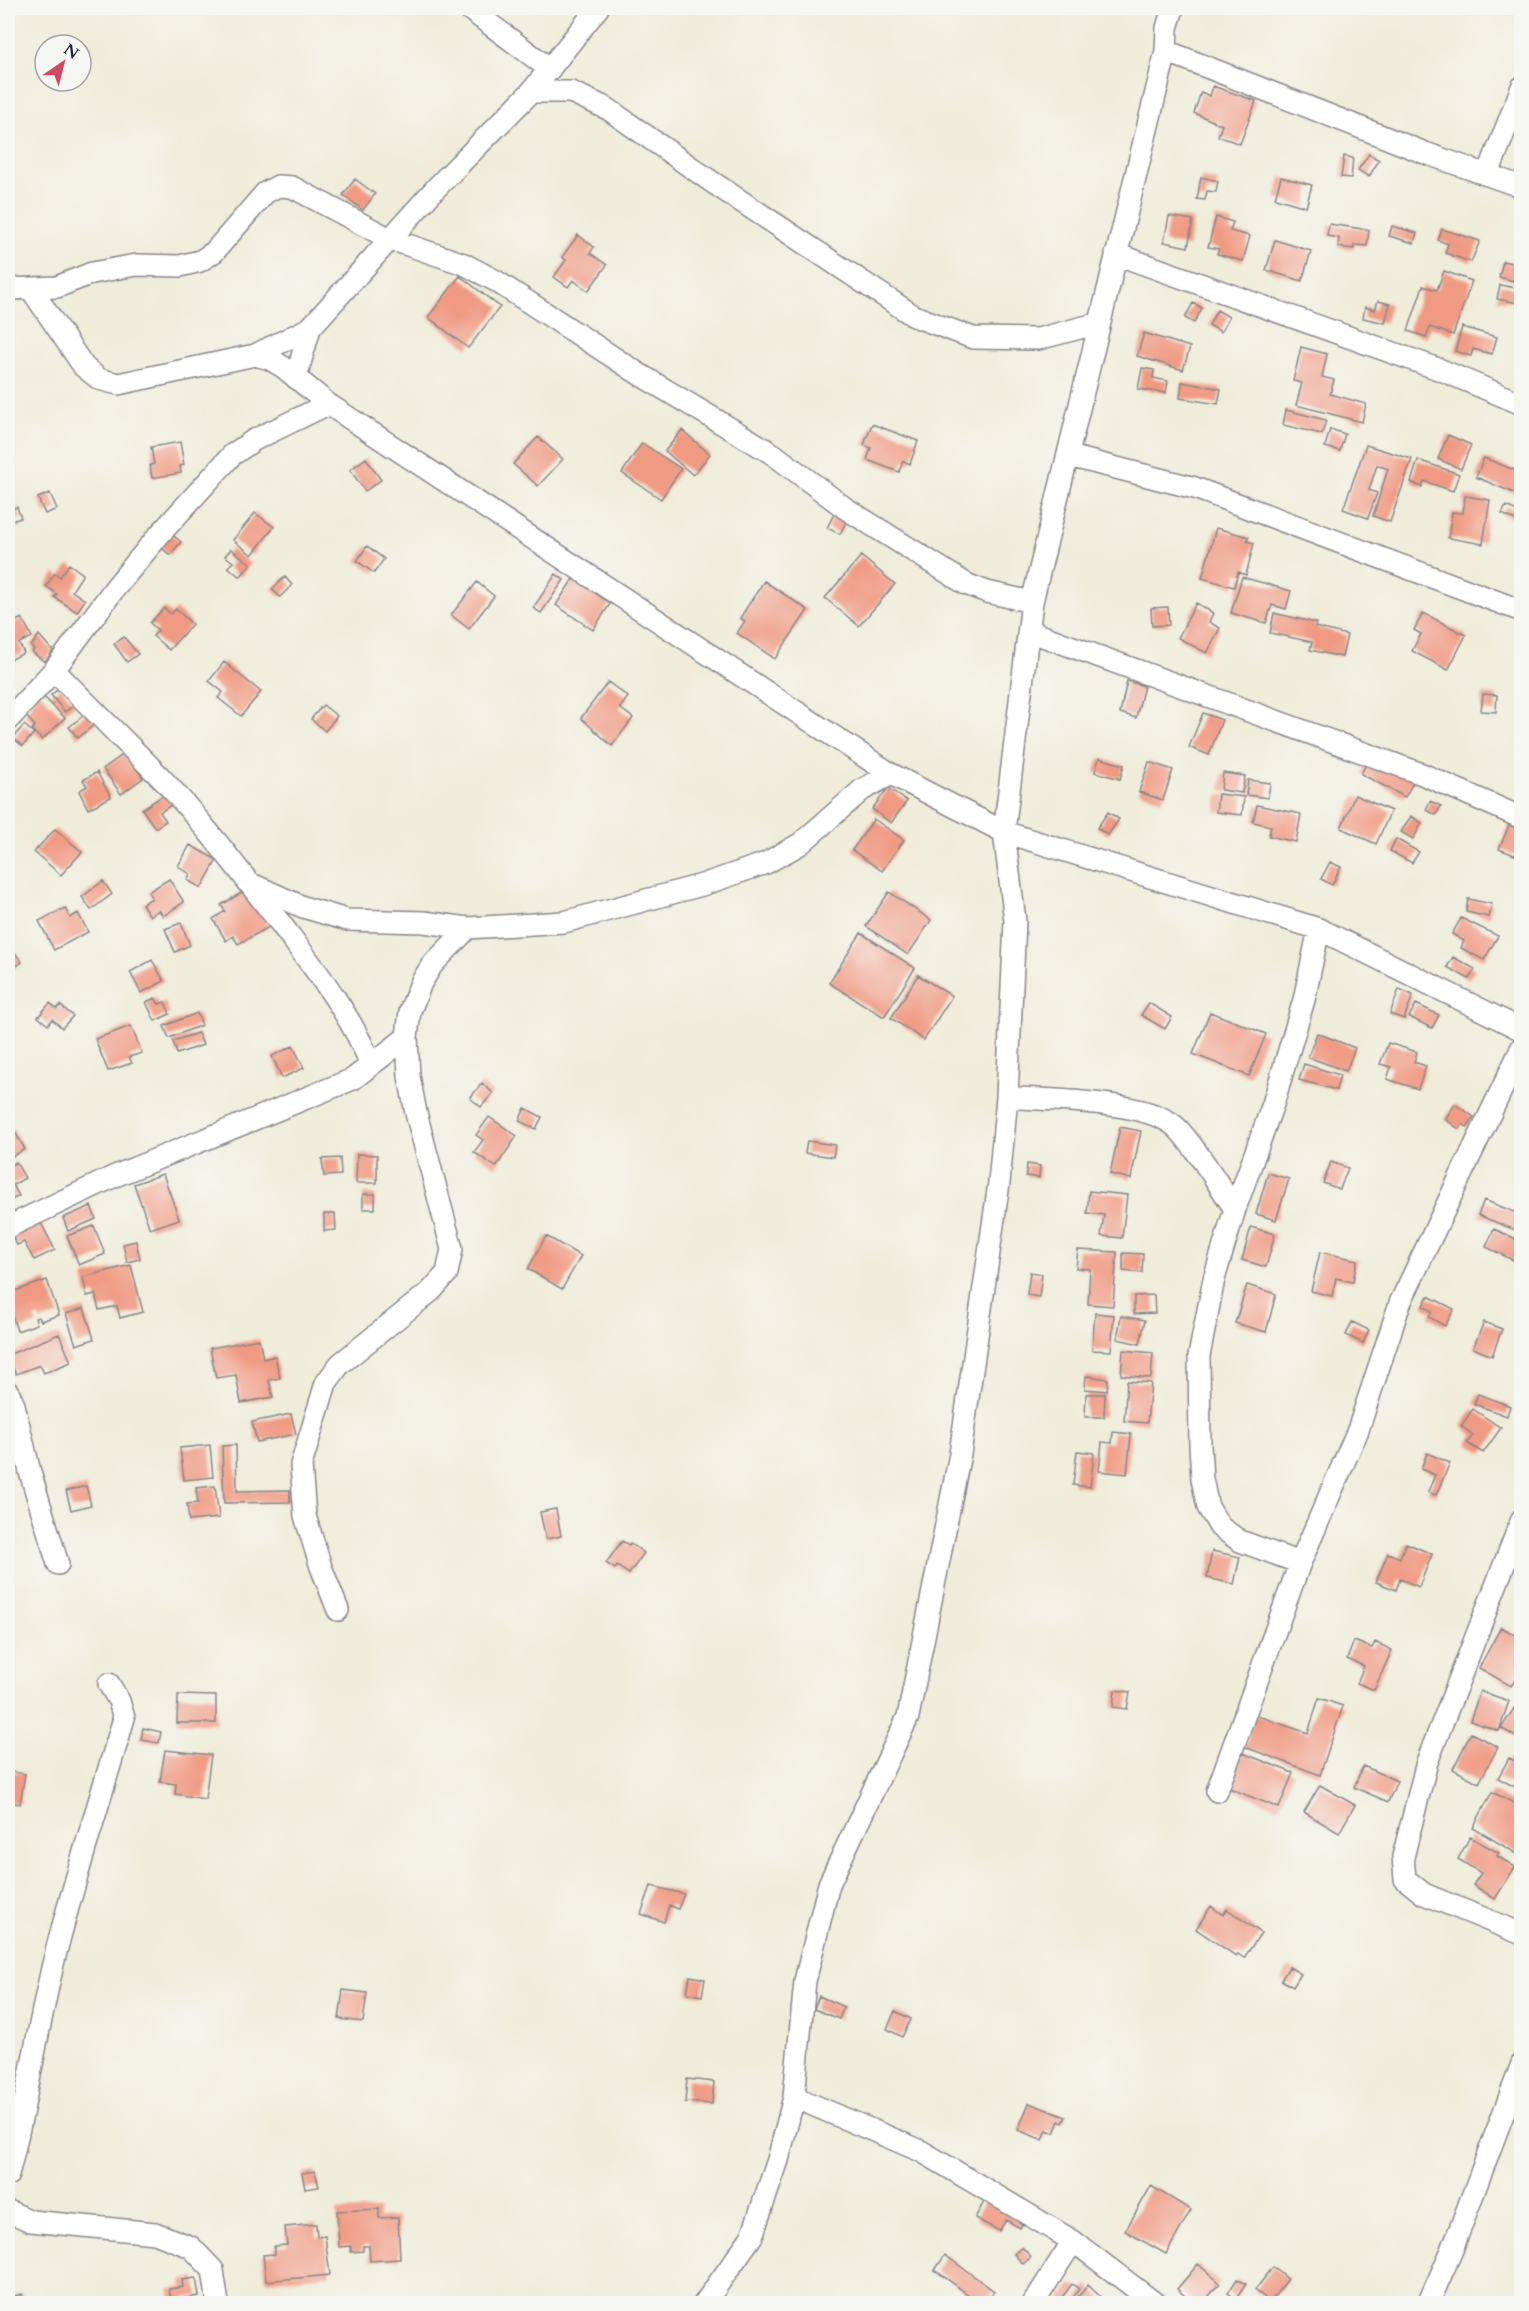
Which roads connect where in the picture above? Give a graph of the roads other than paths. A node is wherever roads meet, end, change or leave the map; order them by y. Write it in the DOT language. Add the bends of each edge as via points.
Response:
graph roads {
  1 [pos="468,8"];
  2 [pos="598,8"];
  3 [pos="1173,8"];
  4 [pos="1166,51"];
  5 [pos="550,69"];
  6 [pos="1521,87"];
  7 [pos="531,92"];
  8 [pos="1488,174"];
  9 [pos="1521,187"];
  10 [pos="390,239"];
  11 [pos="1116,254"];
  12 [pos="8,289"];
  13 [pos="31,289"];
  14 [pos="1099,323"];
  15 [pos="310,328"];
  16 [pos="255,355"];
  17 [pos="296,378"];
  18 [pos="328,404"];
  19 [pos="1521,404"];
  20 [pos="1069,456"];
  21 [pos="1032,602"];
  22 [pos="1521,611"];
  23 [pos="1029,631"];
  24 [pos="54,670"];
  25 [pos="8,720"];
  26 [pos="891,774"];
  27 [pos="1521,818"];
  28 [pos="1004,832"];
  29 [pos="247,882"];
  30 [pos="468,928"];
  31 [pos="1319,930"];
  32 [pos="1521,1030"];
  33 [pos="407,1036"];
  34 [pos="1521,1047"];
  35 [pos="371,1065"];
  36 [pos="1007,1097"];
  37 [pos="1234,1209"];
  38 [pos="8,1227"];
  39 [pos="8,1392"];
  40 [pos="1521,1520"];
  41 [pos="1300,1563"];
  42 [pos="58,1564"];
  43 [pos="338,1610"];
  44 [pos="109,1684"];
  45 [pos="1217,1791"];
  46 [pos="1521,1934"];
  47 [pos="1521,2064"];
  48 [pos="794,2097"];
  49 [pos="8,2175"];
  50 [pos="8,2205"];
  51 [pos="1073,2241"];
  52 [pos="218,2304"];
  53 [pos="704,2304"];
  54 [pos="1033,2304"];
  55 [pos="1156,2304"];
  56 [pos="1428,2304"];
  1 -- 5 [label="street"];
  2 -- 5 [label="street"];
  3 -- 4 [label="street"];
  4 -- 8 [label="street"];
  4 -- 11 [label="street"];
  5 -- 7 [label="street"];
  6 -- 8 [label="street"];
  7 -- 10 [label="street"];
  7 -- 14 [label="street" via="571,92 608,109 914,316 973,338 1038,339"];
  8 -- 9 [label="street"];
  10 -- 13 [label="street" via="292,187 278,186 265,193 214,252 200,261 180,266 136,265"];
  10 -- 15 [label="street"];
  10 -- 21 [label="street" via="464,264 496,282 773,454 845,508 966,584"];
  11 -- 14 [label="street"];
  11 -- 19 [label="street" via="1442,370"];
  12 -- 13 [label="street"];
  13 -- 16 [label="street" via="84,367 99,379 118,384"];
  14 -- 20 [label="street"];
  15 -- 16 [label="street"];
  15 -- 17 [label="street"];
  16 -- 17 [label="street" via="270,359"];
  17 -- 18 [label="street"];
  18 -- 24 [label="street" via="232,455 115,588"];
  18 -- 26 [label="street"];
  20 -- 21 [label="street"];
  20 -- 22 [label="street" via="1195,488"];
  21 -- 23 [label="street"];
  23 -- 27 [label="street" via="1422,774"];
  23 -- 28 [label="street"];
  24 -- 25 [label="street"];
  24 -- 29 [label="street" via="167,785"];
  26 -- 28 [label="street"];
  26 -- 30 [label="street" via="862,790 800,844 766,863 702,885 564,922"];
  28 -- 31 [label="street"];
  28 -- 36 [label="street" via="1015,921"];
  29 -- 30 [label="street" via="303,907 347,920 424,922"];
  29 -- 35 [label="street" via="333,997 360,1038"];
  30 -- 33 [label="street" via="432,965 421,983 410,1011"];
  31 -- 32 [label="street"];
  31 -- 37 [label="street" via="1304,1000 1276,1094"];
  33 -- 35 [label="street"];
  33 -- 43 [label="street" via="416,1113 452,1249 447,1273 431,1292 340,1364 326,1383 311,1426 301,1465 305,1516"];
  34 -- 41 [label="street" via="1400,1303 1358,1430"];
  35 -- 38 [label="street" via="354,1079 319,1095 115,1176"];
  36 -- 37 [label="street" via="1133,1107 1160,1116 1178,1128"];
  36 -- 48 [label="street" via="999,1182 960,1454 908,1717 829,1884 805,1981"];
  37 -- 41 [label="street" via="1214,1279 1199,1356 1202,1479 1208,1507 1220,1527 1240,1541"];
  39 -- 42 [label="street"];
  40 -- 46 [label="street" via="1427,1762 1403,1857 1405,1879 1424,1894"];
  41 -- 45 [label="street"];
  44 -- 49 [label="street" via="124,1718 58,1945"];
  47 -- 56 [label="street"];
  48 -- 51 [label="street" via="921,2151"];
  48 -- 53 [label="street" via="752,2236"];
  50 -- 52 [label="street" via="31,2221 155,2232 191,2247 213,2270"];
  51 -- 54 [label="street"];
  51 -- 55 [label="street"];
}
